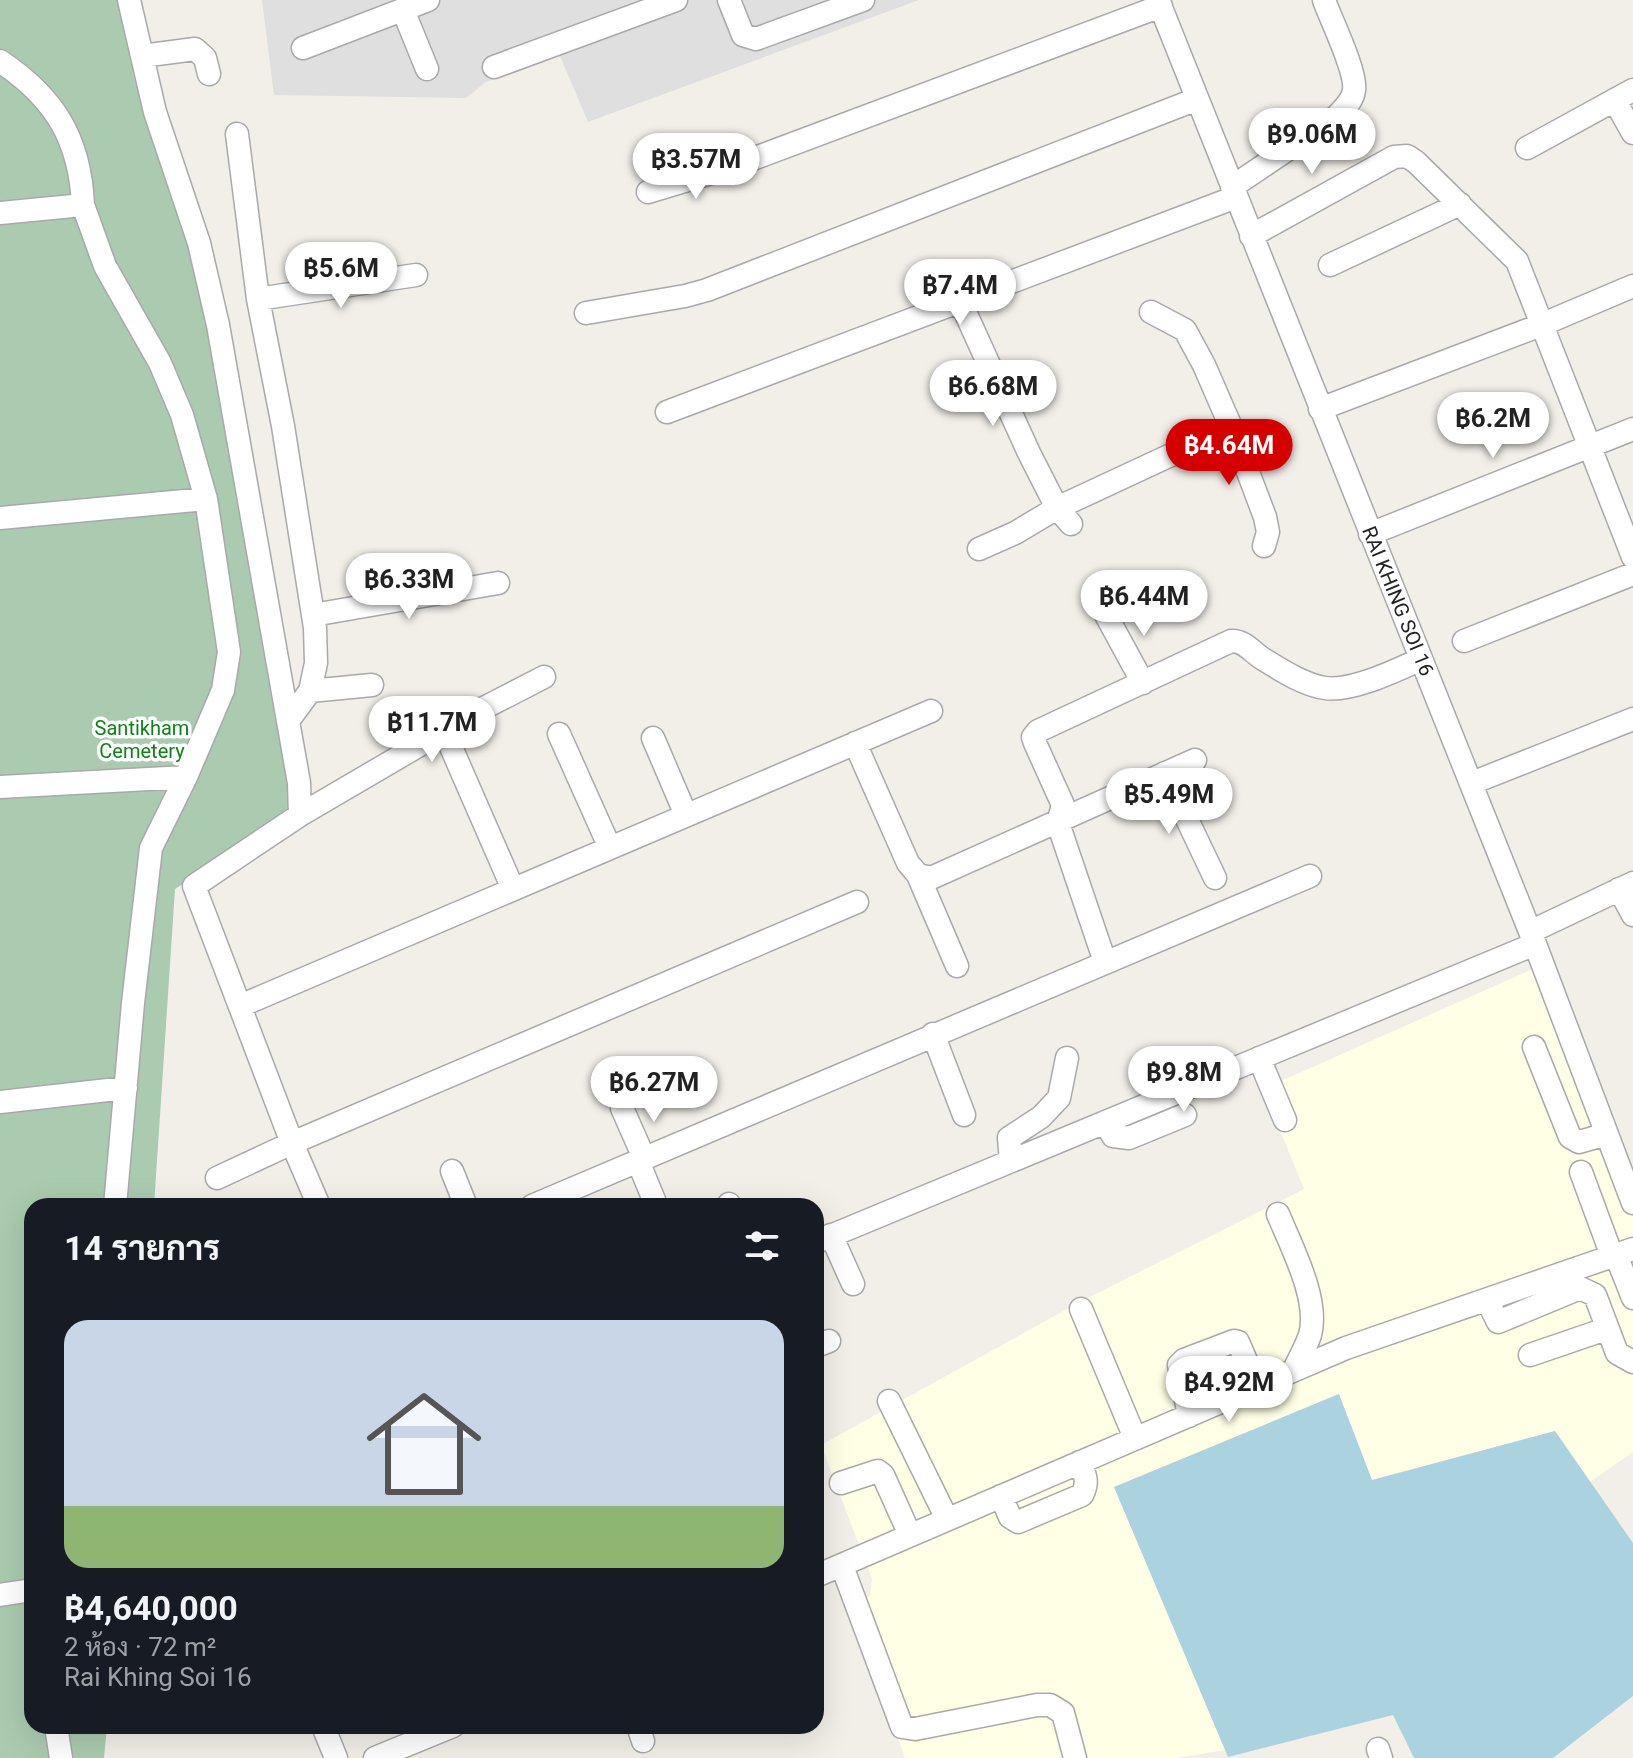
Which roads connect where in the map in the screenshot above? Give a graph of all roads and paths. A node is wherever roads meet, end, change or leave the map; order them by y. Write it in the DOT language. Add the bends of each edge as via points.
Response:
graph roads {
  1 [pos="129,0"];
  2 [pos="428,0"];
  3 [pos="676,0"];
  4 [pos="729,0"];
  5 [pos="863,0"];
  6 [pos="1324,0"];
  7 [pos="1159,3"];
  8 [pos="403,10"];
  9 [pos="303,48"];
  10 [pos="142,56"];
  11 [pos="0,61"];
  12 [pos="494,67"];
  13 [pos="427,69"];
  14 [pos="209,74"];
  15 [pos="1624,96"];
  16 [pos="1197,99"];
  17 [pos="1633,133"];
  18 [pos="237,134"];
  19 [pos="1527,148"];
  20 [pos="648,192"];
  21 [pos="1234,192"];
  22 [pos="1460,204"];
  23 [pos="83,205"];
  24 [pos="0,213"];
  25 [pos="1251,236"];
  26 [pos="1330,265"];
  27 [pos="416,275"];
  28 [pos="1633,286"];
  29 [pos="258,299"];
  30 [pos="961,303"];
  31 [pos="1151,312"];
  32 [pos="586,313"];
  33 [pos="1541,325"];
  34 [pos="1320,409"];
  35 [pos="667,412"];
  36 [pos="1231,427"];
  37 [pos="1633,429"];
  38 [pos="1588,446"];
  39 [pos="206,499"];
  40 [pos="1064,516"];
  41 [pos="0,518"];
  42 [pos="1370,534"];
  43 [pos="1264,546"];
  44 [pos="979,549"];
  45 [pos="1633,557"];
  46 [pos="1633,574"];
  47 [pos="498,583"];
  48 [pos="313,615"];
  49 [pos="1106,615"];
  50 [pos="1464,641"];
  51 [pos="1421,659"];
  52 [pos="544,677"];
  53 [pos="1143,683"];
  54 [pos="372,685"];
  55 [pos="310,691"];
  56 [pos="931,711"];
  57 [pos="1633,719"];
  58 [pos="288,721"];
  59 [pos="559,734"];
  60 [pos="653,738"];
  61 [pos="855,743"];
  62 [pos="451,747"];
  63 [pos="1195,760"];
  64 [pos="1165,773"];
  65 [pos="186,777"];
  66 [pos="1472,783"];
  67 [pos="0,787"];
  68 [pos="300,815"];
  69 [pos="686,815"];
  70 [pos="1058,823"];
  71 [pos="610,848"];
  72 [pos="918,875"];
  73 [pos="1310,876"];
  74 [pos="1215,878"];
  75 [pos="1626,886"];
  76 [pos="513,889"];
  77 [pos="857,902"];
  78 [pos="1633,915"];
  79 [pos="1533,938"];
  80 [pos="1105,962"];
  81 [pos="957,966"];
  82 [pos="240,1006"];
  83 [pos="933,1034"];
  84 [pos="1534,1047"];
  85 [pos="1067,1058"];
  86 [pos="1259,1058"];
  87 [pos="126,1088"];
  88 [pos="0,1102"];
  89 [pos="622,1108"];
  90 [pos="964,1115"];
  91 [pos="1185,1115"];
  92 [pos="1285,1120"];
  93 [pos="1105,1122"];
  94 [pos="1607,1134"];
  95 [pos="292,1143"];
  96 [pos="641,1159"];
  97 [pos="1011,1161"];
  98 [pos="452,1171"];
  99 [pos="1581,1172"];
  100 [pos="217,1178"];
  101 [pos="116,1198"];
  102 [pos="316,1198"];
  103 [pos="463,1198"];
  104 [pos="551,1198"];
  105 [pos="654,1198"];
  106 [pos="1633,1203"];
  107 [pos="1278,1214"];
  108 [pos="824,1238"];
  109 [pos="824,1240"];
  110 [pos="1620,1253"];
  111 [pos="853,1284"];
  112 [pos="1633,1298"];
  113 [pos="1487,1300"];
  114 [pos="1081,1309"];
  115 [pos="1606,1329"];
  116 [pos="1530,1355"];
  117 [pos="1633,1362"];
  118 [pos="1294,1370"];
  119 [pos="1257,1386"];
  120 [pos="889,1401"];
  121 [pos="1189,1416"];
  122 [pos="1135,1438"];
  123 [pos="1080,1462"];
  124 [pos="841,1483"];
  125 [pos="1001,1496"];
  126 [pos="947,1519"];
  127 [pos="910,1535"];
  128 [pos="842,1566"];
  129 [pos="824,1573"];
  130 [pos="24,1591"];
  131 [pos="0,1595"];
  132 [pos="57,1734"];
  133 [pos="326,1734"];
  134 [pos="434,1734"];
  135 [pos="334,1753"];
  136 [pos="61,1758"];
  137 [pos="311,1758"];
  138 [pos="375,1758"];
  139 [pos="1075,1758"];
  1 -- 10 [label="street"];
  2 -- 8 [label="street"];
  3 -- 12 [label="street"];
  4 -- 5 [label="street" via="743,35 756,39"];
  6 -- 21 [label="street" via="1352,73 1350,101"];
  7 -- 16 [label="street, RAI KHING SOI 16"];
  7 -- 20 [label="street" via="731,167"];
  8 -- 9 [label="street"];
  8 -- 13 [label="street"];
  10 -- 14 [label="street" via="195,49 205,58"];
  10 -- 58 [label="street" via="199,243 218,325"];
  11 -- 23 [label="street" via="41,93 61,119 81,172"];
  15 -- 17 [label="street"];
  15 -- 19 [label="street"];
  16 -- 21 [label="street, RAI KHING SOI 16"];
  16 -- 32 [label="street" via="707,290"];
  18 -- 29 [label="street"];
  21 -- 25 [label="street, RAI KHING SOI 16"];
  21 -- 30 [label="street"];
  22 -- 25 [label="street" via="1416,162 1394,157"];
  22 -- 26 [label="street"];
  22 -- 33 [label="street" via="1517,261"];
  23 -- 24 [label="street"];
  23 -- 39 [label="street" via="105,266 160,363 182,415"];
  25 -- 34 [label="street, RAI KHING SOI 16"];
  27 -- 29 [label="street"];
  28 -- 33 [label="street"];
  29 -- 48 [label="street"];
  30 -- 35 [label="street"];
  30 -- 40 [label="street" via="1029,453"];
  31 -- 36 [label="street" via="1185,330"];
  33 -- 34 [label="street"];
  33 -- 38 [label="street"];
  34 -- 42 [label="street, RAI KHING SOI 16"];
  36 -- 40 [label="street"];
  36 -- 43 [label="street" via="1265,517"];
  37 -- 38 [label="street"];
  38 -- 42 [label="street"];
  38 -- 45 [label="street"];
  39 -- 41 [label="street"];
  39 -- 65 [label="street" via="229,652 223,690"];
  40 -- 44 [label="street"];
  42 -- 51 [label="street, RAI KHING SOI 16"];
  46 -- 50 [label="street"];
  47 -- 48 [label="street"];
  48 -- 55 [label="street" via="316,663"];
  49 -- 53 [label="street"];
  51 -- 53 [label="street" via="1380,678 1328,688 1294,677 1236,640"];
  51 -- 66 [label="street, RAI KHING SOI 16"];
  52 -- 68 [label="street"];
  53 -- 70 [label="street" via="1033,737 1063,805"];
  54 -- 55 [label="street"];
  55 -- 58 [label="street"];
  56 -- 61 [label="street"];
  57 -- 66 [label="street"];
  58 -- 68 [label="street"];
  59 -- 71 [label="street"];
  60 -- 69 [label="street"];
  61 -- 69 [label="street"];
  61 -- 72 [label="street"];
  62 -- 76 [label="street"];
  63 -- 64 [label="street"];
  64 -- 70 [label="street"];
  64 -- 74 [label="street"];
  65 -- 67 [label="street"];
  65 -- 87 [label="street" via="151,848"];
  66 -- 79 [label="street, RAI KHING SOI 16"];
  68 -- 82 [label="street" via="194,886"];
  69 -- 71 [label="street"];
  70 -- 72 [label="street" via="942,874"];
  70 -- 80 [label="street"];
  71 -- 76 [label="street"];
  72 -- 81 [label="street"];
  73 -- 80 [label="street"];
  75 -- 78 [label="street"];
  75 -- 79 [label="street"];
  76 -- 82 [label="street"];
  77 -- 95 [label="street"];
  79 -- 86 [label="street"];
  79 -- 94 [label="street, RAI KHING SOI 16"];
  80 -- 83 [label="street"];
  82 -- 95 [label="street"];
  83 -- 90 [label="street"];
  83 -- 96 [label="street"];
  84 -- 94 [label="street" via="1570,1137 1579,1142"];
  85 -- 97 [label="street" via="1059,1098 1009,1138"];
  86 -- 92 [label="street"];
  86 -- 93 [label="street"];
  87 -- 88 [label="street"];
  87 -- 101 [label="street"];
  89 -- 96 [label="street"];
  91 -- 93 [label="street" via="1129,1138 1113,1136"];
  93 -- 97 [label="street"];
  94 -- 106 [label="street, RAI KHING SOI 16"];
  95 -- 100 [label="street"];
  95 -- 102 [label="street"];
  96 -- 104 [label="street"];
  96 -- 105 [label="street"];
  97 -- 108 [label="street"];
  98 -- 103 [label="street"];
  99 -- 110 [label="street"];
  107 -- 118 [label="street" via="1306,1285 1312,1321"];
  109 -- 111 [label="street"];
  110 -- 112 [label="street"];
  110 -- 113 [label="street"];
  113 -- 115 [label="street" via="1498,1322 1580,1288 1595,1295"];
  113 -- 118 [label="street"];
  114 -- 122 [label="street"];
  115 -- 116 [label="street"];
  115 -- 117 [label="street" via="1617,1353"];
  118 -- 119 [label="street"];
  119 -- 121 [label="street"];
  119 -- 121 [label="street" via="1238,1342 1184,1360 1179,1372"];
  120 -- 126 [label="street"];
  121 -- 122 [label="street"];
  122 -- 123 [label="street"];
  123 -- 125 [label="street"];
  123 -- 125 [label="street" via="1087,1479 1082,1495 1018,1522"];
  124 -- 127 [label="street" via="878,1471"];
  125 -- 126 [label="street"];
  126 -- 127 [label="street"];
  127 -- 128 [label="street"];
  128 -- 129 [label="street"];
  128 -- 139 [label="street" via="902,1727 1050,1705 1063,1713"];
  130 -- 131 [label="street"];
  132 -- 136 [label="street"];
  133 -- 135 [label="street"];
  134 -- 138 [label="street"];
  135 -- 137 [label="street"];
}
